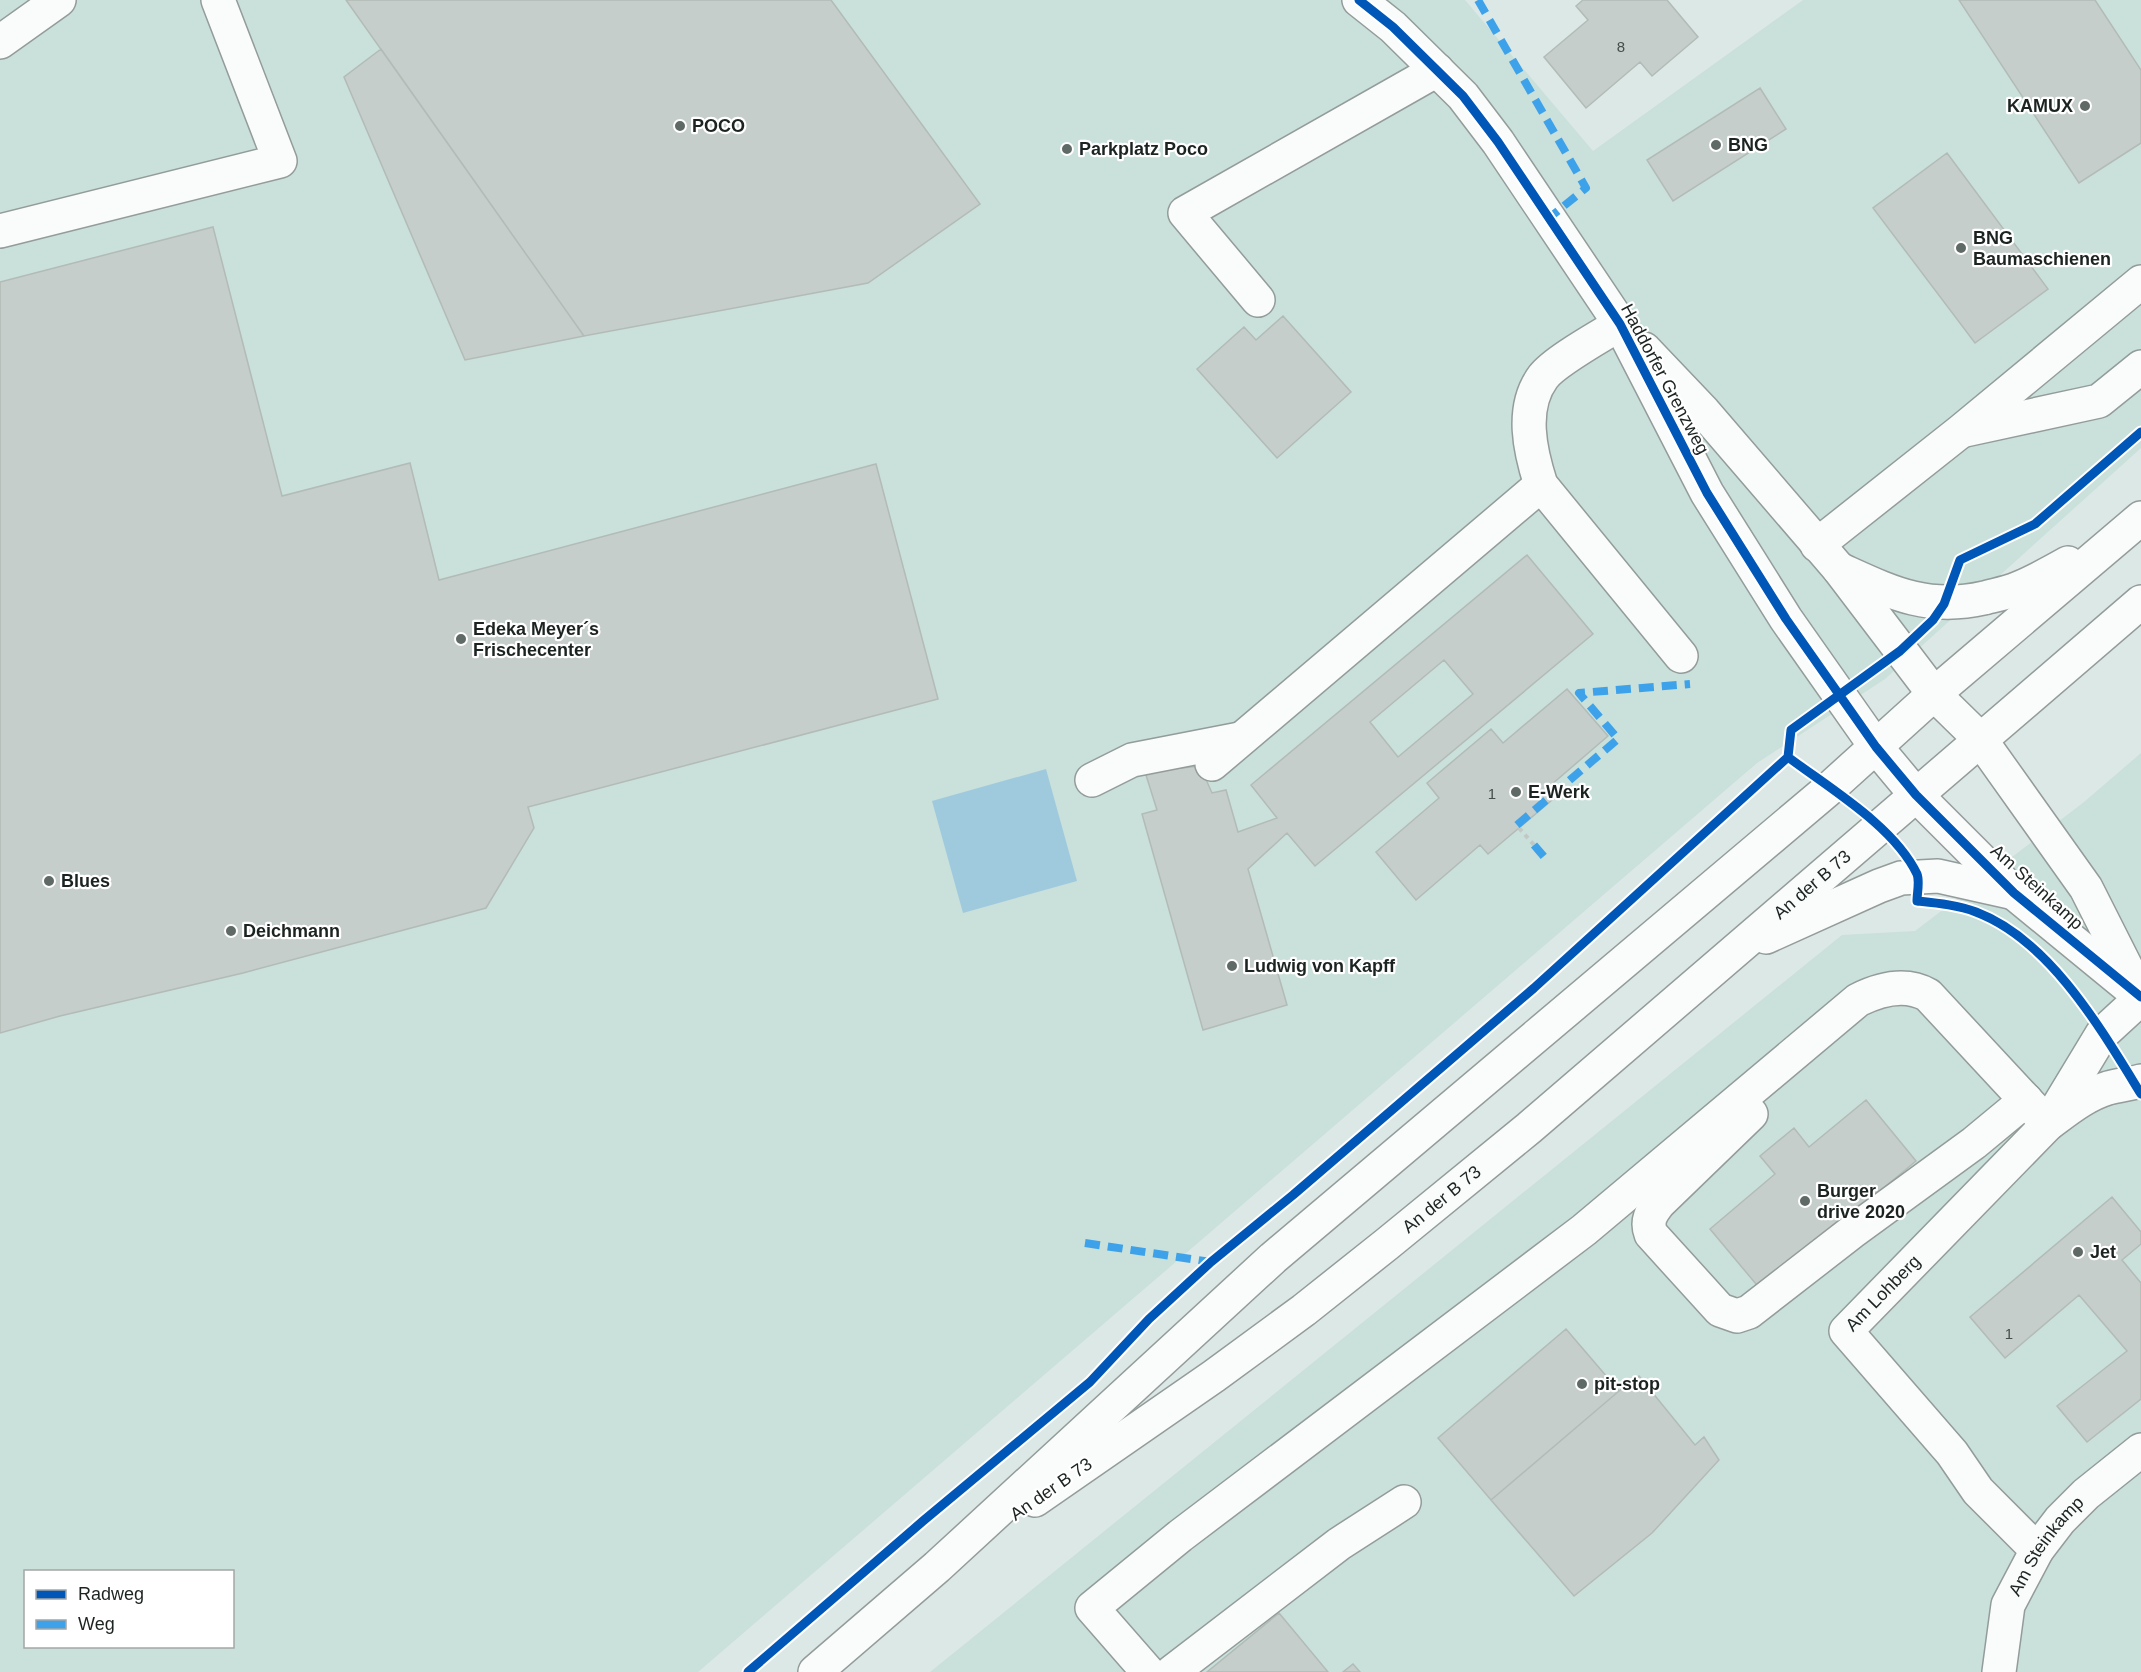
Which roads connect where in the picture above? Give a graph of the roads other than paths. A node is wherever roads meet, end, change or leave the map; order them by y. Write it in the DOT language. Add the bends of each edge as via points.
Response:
graph roads {
  1 [pos="59,0"];
  2 [pos="218,0"];
  3 [pos="1359,0"];
  4 [pos="0,42"];
  5 [pos="1437,70"];
  6 [pos="0,231"];
  7 [pos="2141,282"];
  8 [pos="1258,300"];
  9 [pos="1620,324"];
  10 [pos="2141,367"];
  11 [pos="1961,431"];
  12 [pos="1541,485"];
  13 [pos="2129,528"];
  14 [pos="1818,545"];
  15 [pos="1839,569"];
  16 [pos="2141,602"];
  17 [pos="1681,656"];
  18 [pos="1934,694"];
  19 [pos="1242,739"];
  20 [pos="1980,739"];
  21 [pos="1876,747"];
  22 [pos="1212,764"];
  23 [pos="1092,780"];
  24 [pos="1916,795"];
  25 [pos="2014,893"];
  26 [pos="1732,953"];
  27 [pos="1914,991"];
  28 [pos="2141,997"];
  29 [pos="2141,1081"];
  30 [pos="2026,1100"];
  31 [pos="2048,1124"];
  32 [pos="2141,1450"];
  33 [pos="1404,1503"];
  34 [pos="2037,1550"];
  35 [pos="937,1567"];
  36 [pos="816,1672"];
  37 [pos="1148,1672"];
  38 [pos="1172,1672"];
  39 [pos="1999,1672"];
  1 -- 4 [label="main road"];
  2 -- 6 [label="main road" via="280,161"];
  3 -- 5 [label="main road, Haddorfer Grenzweg"];
  5 -- 8 [label="main road" via="1185,213"];
  5 -- 9 [label="main road, Haddorfer Grenzweg" via="1463,96 1498,142"];
  7 -- 11 [label="main road"];
  9 -- 12 [label="main road" via="1543,376 1530,404 1532,458"];
  9 -- 14 [label="main road, Haddorfer Grenzweg" via="1704,412"];
  9 -- 21 [label="main road, Haddorfer Grenzweg" via="1707,493 1786,619"];
  10 -- 11 [label="main road" via="2099,401"];
  11 -- 14 [label="main road"];
  12 -- 17 [label="main road"];
  12 -- 19 [label="main road"];
  13 -- 15 [label="main road" via="2018,589 1966,602 1944,604 1910,598"];
  13 -- 18 [label="main road"];
  14 -- 15 [label="main road, Haddorfer Grenzweg"];
  15 -- 18 [label="main road, Haddorfer Grenzweg"];
  16 -- 20 [label="main road"];
  18 -- 20 [label="main road, Am Steinkamp"];
  18 -- 21 [label="main road, An der B 73"];
  19 -- 22 [label="main road"];
  19 -- 23 [label="main road" via="1132,760"];
  20 -- 24 [label="main road, An der B 73"];
  20 -- 28 [label="main road, Am Steinkamp" via="2086,888"];
  21 -- 24 [label="main road, Haddorfer Grenzweg"];
  21 -- 35 [label="main road, An der B 73" via="1272,1258"];
  24 -- 25 [label="main road, Am Steinkamp"];
  24 -- 26 [label="main road, An der B 73"];
  25 -- 26 [label="main road" via="1938,876 1901,878"];
  25 -- 28 [label="main road, Am Steinkamp"];
  26 -- 35 [label="main road, An der B 73" via="1529,1128 1304,1310"];
  27 -- 30 [label="main road" via="1928,996"];
  27 -- 30 [label="main road" via="1889,998 1842,1035 1757,1108 1651,1214 1651,1234 1720,1310 1737,1316 1749,1312"];
  27 -- 37 [label="main road" via="1883,989 1853,1003 1584,1230 1180,1536 1092,1608"];
  28 -- 31 [label="main road, Am Lohberg" via="2102,1034"];
  29 -- 31 [label="main road, Am Lohberg" via="2094,1094"];
  30 -- 31 [label="main road"];
  31 -- 34 [label="main road, Am Lohberg" via="1846,1331 1952,1453 1978,1491"];
  32 -- 34 [label="main road, Am Steinkamp" via="2086,1494"];
  33 -- 38 [label="main road" via="1339,1544"];
  34 -- 39 [label="main road, Am Steinkamp" via="2008,1605"];
  35 -- 36 [label="main road, An der B 73"];
}
